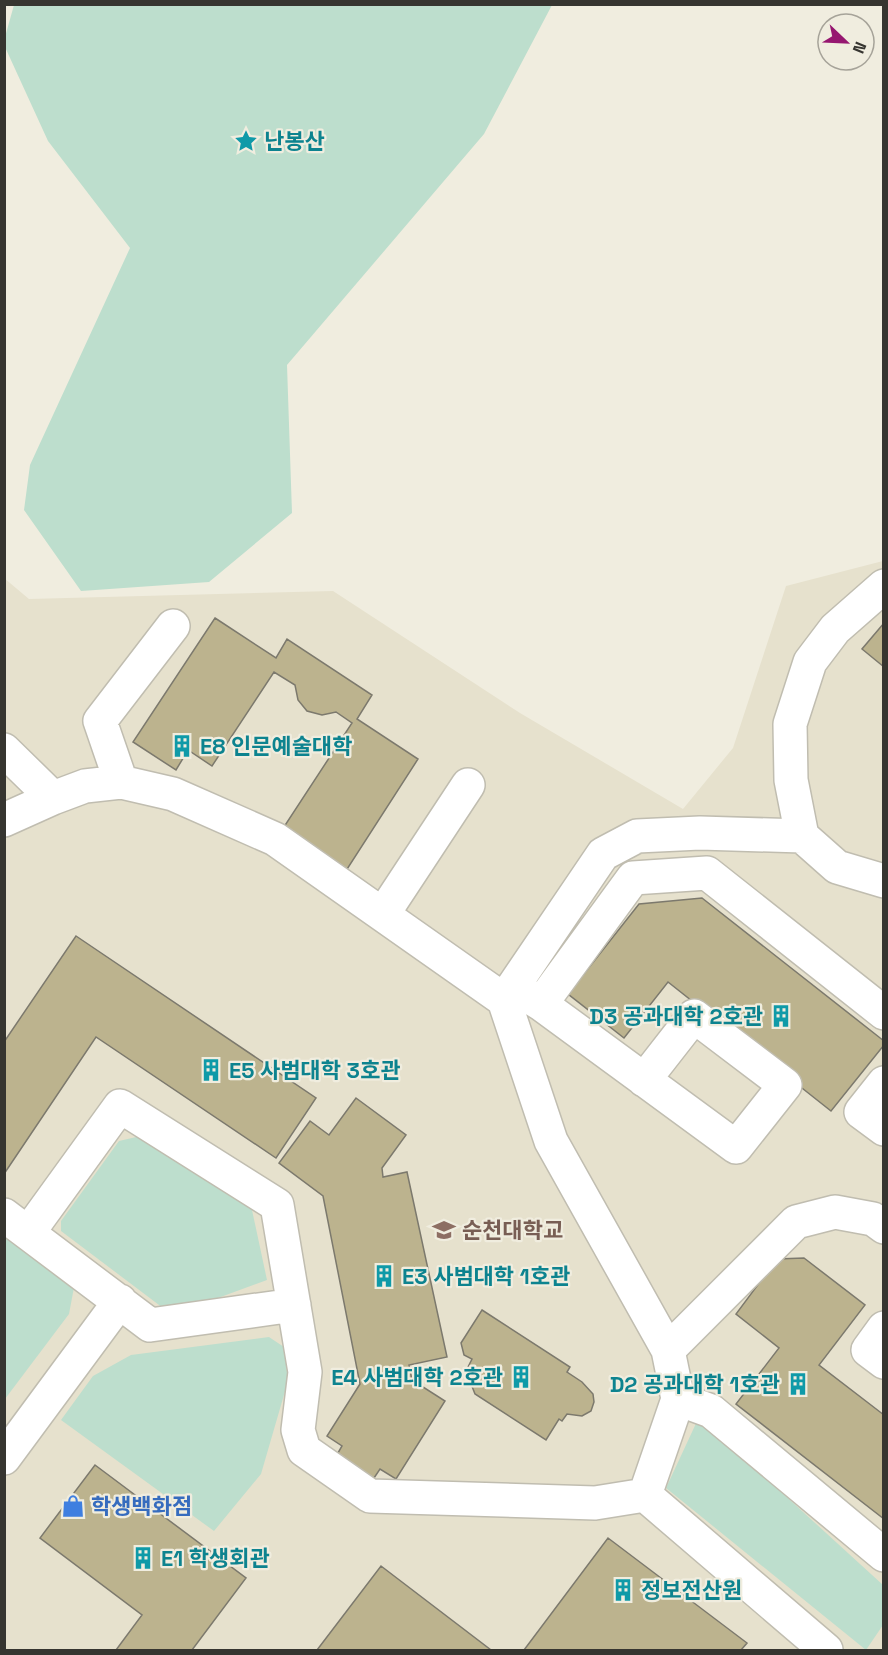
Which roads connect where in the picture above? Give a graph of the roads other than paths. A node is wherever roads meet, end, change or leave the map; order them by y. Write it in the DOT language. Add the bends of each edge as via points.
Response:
graph roads {
  1 [pos="884,586"];
  2 [pos="173,627"];
  3 [pos="4,750"];
  4 [pos="121,782"];
  5 [pos="468,784"];
  6 [pos="53,798"];
  7 [pos="4,820"];
  8 [pos="802,836"];
  9 [pos="884,881"];
  10 [pos="383,914"];
  11 [pos="508,993"];
  12 [pos="541,1004"];
  13 [pos="884,1013"];
  14 [pos="644,1080"];
  15 [pos="884,1083"];
  16 [pos="884,1129"];
  17 [pos="16,1224"];
  18 [pos="884,1227"];
  19 [pos="120,1301"];
  20 [pos="294,1305"];
  21 [pos="884,1328"];
  22 [pos="668,1350"];
  23 [pos="884,1362"];
  24 [pos="678,1399"];
  25 [pos="4,1458"];
  26 [pos="645,1495"];
  27 [pos="884,1556"];
  28 [pos="826,1650"];
  1 -- 8 [label="lane" via="835,629 810,662 790,724 791,780"];
  2 -- 4 [label="lane" via="100,721"];
  3 -- 6 [label="lane"];
  4 -- 6 [label="lane" via="85,786"];
  4 -- 10 [label="lane" via="174,794 275,839"];
  5 -- 10 [label="lane"];
  6 -- 7 [label="lane"];
  8 -- 9 [label="lane" via="837,867"];
  8 -- 11 [label="lane" via="637,836 603,854"];
  10 -- 11 [label="lane"];
  11 -- 12 [label="lane"];
  11 -- 22 [label="lane" via="552,1141"];
  12 -- 13 [label="lane" via="633,878 707,873"];
  12 -- 14 [label="lane"];
  15 -- 16 [label="lane" via="861,1112"];
  17 -- 19 [label="lane"];
  17 -- 20 [label="lane" via="120,1106 277,1206"];
  18 -- 22 [label="lane" via="873,1220 835,1212 796,1222"];
  19 -- 20 [label="lane" via="150,1326"];
  19 -- 25 [label="lane"];
  20 -- 26 [label="lane" via="305,1371 298,1430 304,1450 370,1496 595,1503"];
  21 -- 23 [label="lane" via="868,1350"];
  22 -- 24 [label="lane"];
  24 -- 26 [label="lane"];
  24 -- 27 [label="lane" via="711,1411"];
  26 -- 28 [label="lane"];
}
